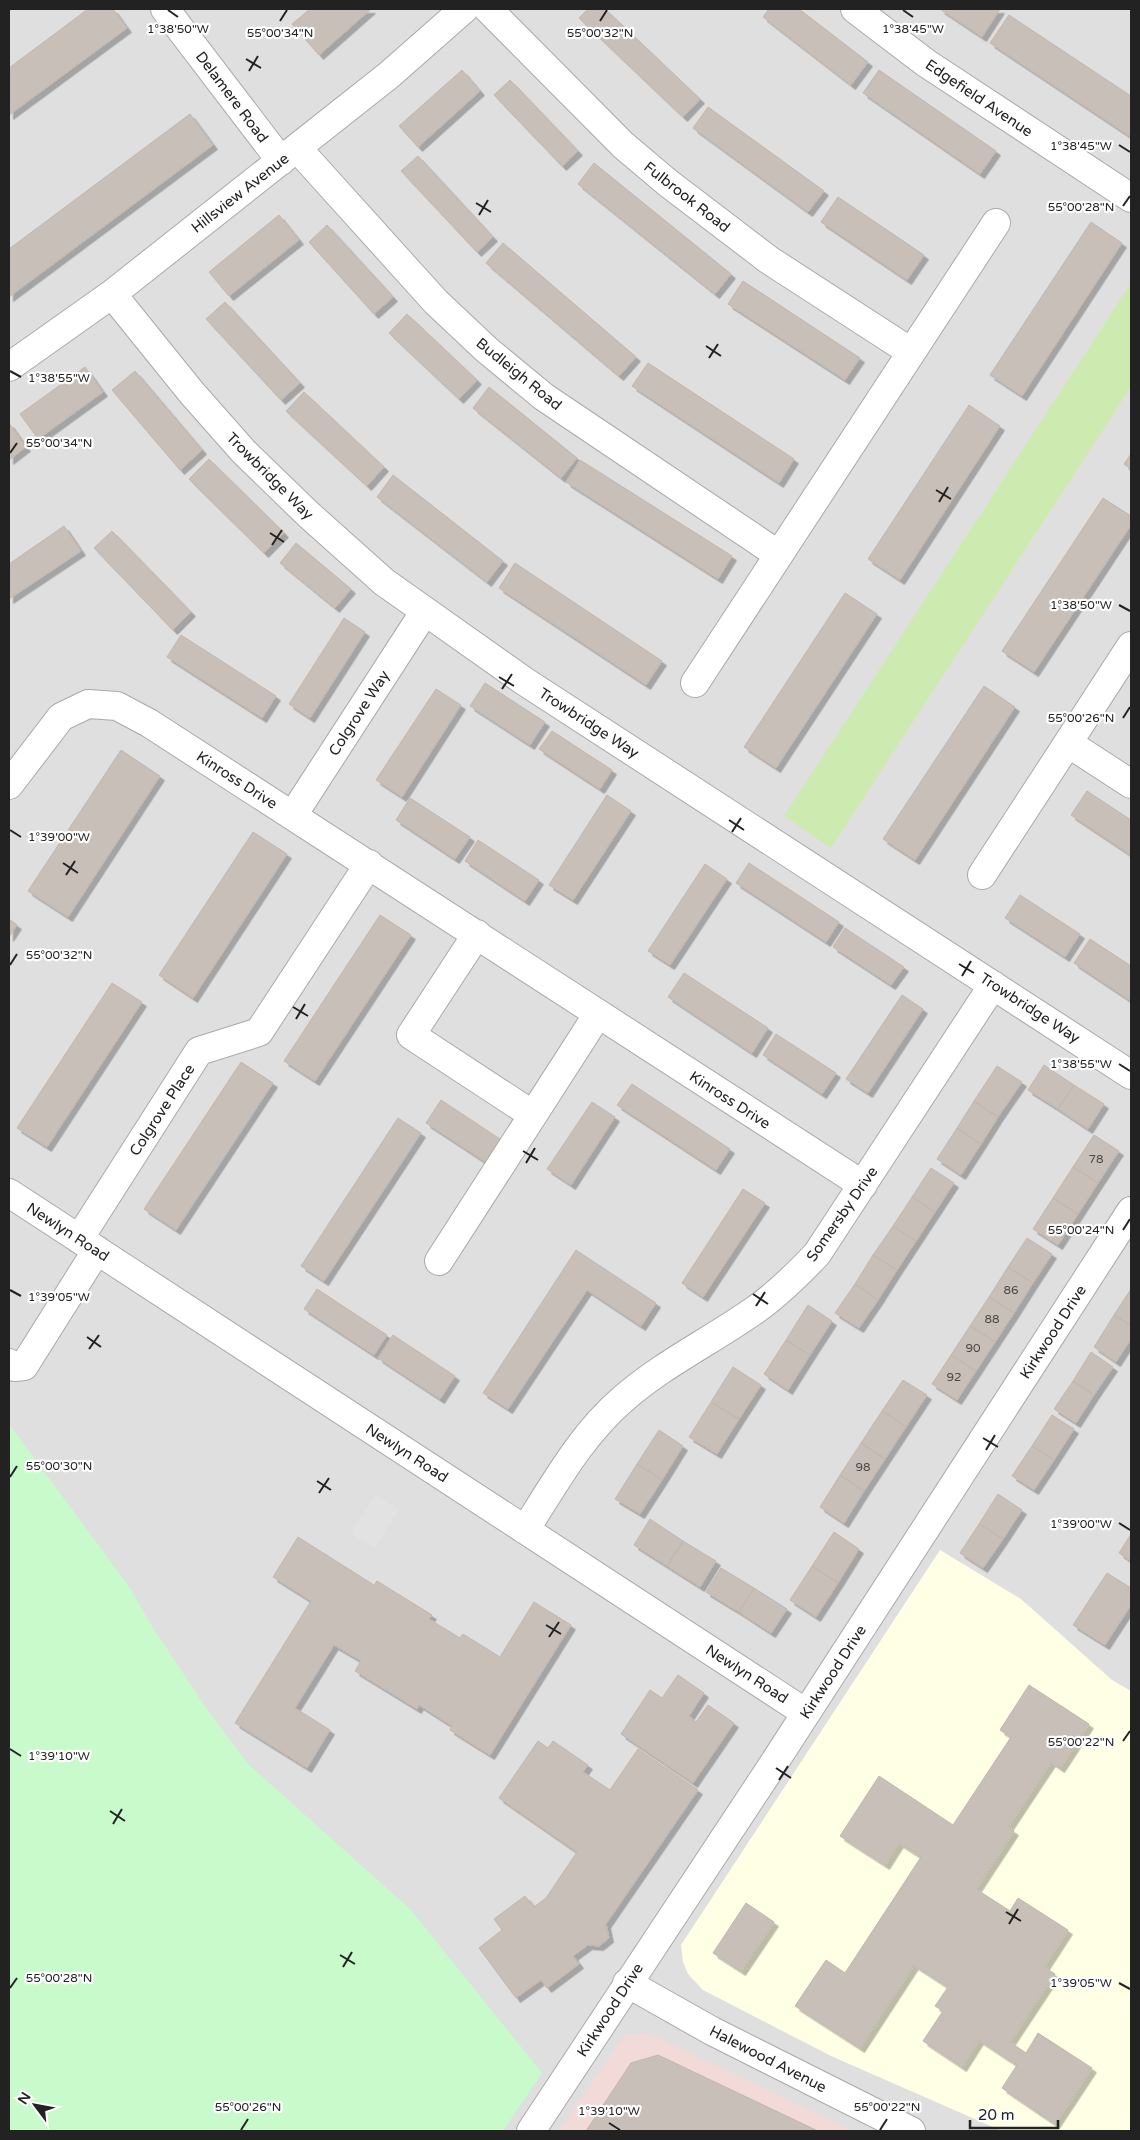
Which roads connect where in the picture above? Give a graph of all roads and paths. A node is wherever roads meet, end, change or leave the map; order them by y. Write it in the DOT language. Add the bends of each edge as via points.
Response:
graph roads {
  1 [pos="165,9"];
  2 [pos="464,9"];
  3 [pos="488,9"];
  4 [pos="855,9"];
  5 [pos="289,154"];
  6 [pos="1131,198"];
  7 [pos="996,223"];
  8 [pos="112,294"];
  9 [pos="912,352"];
  10 [pos="9,366"];
  11 [pos="779,555"];
  12 [pos="425,612"];
  13 [pos="1131,646"];
  14 [pos="695,683"];
  15 [pos="1068,744"];
  16 [pos="1131,784"];
  17 [pos="9,785"];
  18 [pos="293,815"];
  19 [pos="369,864"];
  20 [pos="982,875"];
  21 [pos="477,934"];
  22 [pos="993,984"];
  23 [pos="598,1014"];
  24 [pos="1131,1075"];
  25 [pos="533,1115"];
  26 [pos="863,1185"];
  27 [pos="9,1193"];
  28 [pos="1131,1211"];
  29 [pos="88,1245"];
  30 [pos="439,1261"];
  31 [pos="9,1363"];
  32 [pos="525,1530"];
  33 [pos="806,1713"];
  34 [pos="627,1983"];
  35 [pos="531,2131"];
  36 [pos="911,2131"];
  1 -- 5 [label="street, Delamere Road"];
  2 -- 5 [label="street, Hillsview Avenue" via="389,75"];
  3 -- 9 [label="street, Fulbrook Road" via="609,132 668,183 769,260"];
  4 -- 6 [label="street, Edgefield Avenue" via="926,63"];
  5 -- 8 [label="street, Hillsview Avenue"];
  5 -- 11 [label="street, Budleigh Road" via="436,302 544,397"];
  7 -- 9 [label="street"];
  8 -- 10 [label="street, Hillsview Avenue"];
  8 -- 12 [label="street, Trowbridge Way" via="244,452 384,582"];
  9 -- 11 [label="street"];
  11 -- 14 [label="street"];
  12 -- 18 [label="street, Colgrove Way"];
  12 -- 22 [label="street, Trowbridge Way" via="524,681"];
  13 -- 15 [label="street"];
  15 -- 16 [label="street"];
  15 -- 20 [label="street"];
  17 -- 18 [label="street, Kinross Drive" via="61,717 88,704 117,706"];
  18 -- 19 [label="street, Kinross Drive"];
  19 -- 21 [label="street, Kinross Drive"];
  19 -- 29 [label="street, Colgrove Place" via="259,1032 199,1051"];
  21 -- 23 [label="street, Kinross Drive"];
  21 -- 25 [label="street" via="410,1035"];
  22 -- 24 [label="street, Trowbridge Way"];
  22 -- 26 [label="street, Somersby Drive"];
  23 -- 25 [label="street"];
  23 -- 26 [label="street, Kinross Drive"];
  25 -- 30 [label="street"];
  26 -- 32 [label="street, Somersby Drive" via="817,1254 792,1280 756,1309 654,1374 621,1401 572,1456"];
  27 -- 29 [label="street, Newlyn Road"];
  28 -- 33 [label="street, Kirkwood Drive"];
  29 -- 31 [label="street, Colgrove Place" via="24,1366 15,1367"];
  29 -- 32 [label="street, Newlyn Road"];
  32 -- 33 [label="street, Newlyn Road"];
  33 -- 34 [label="street, Kirkwood Drive"];
  34 -- 35 [label="street, Kirkwood Drive"];
  34 -- 36 [label="street, Halewood Avenue" via="712,2031"];
}
